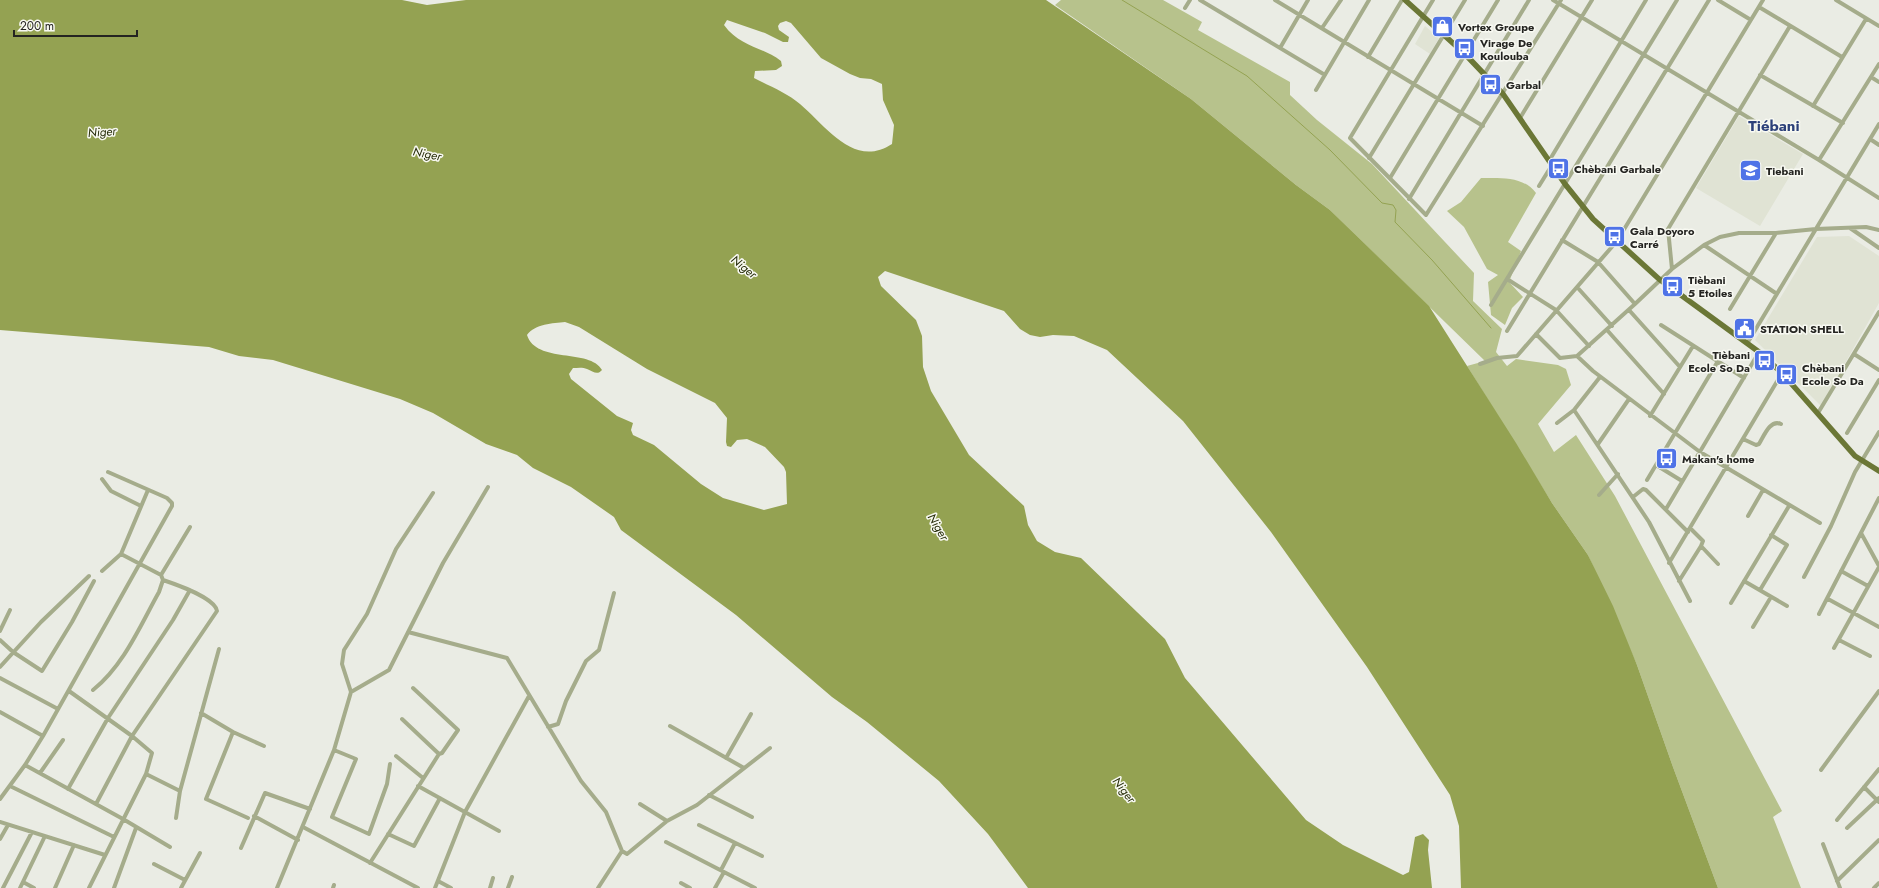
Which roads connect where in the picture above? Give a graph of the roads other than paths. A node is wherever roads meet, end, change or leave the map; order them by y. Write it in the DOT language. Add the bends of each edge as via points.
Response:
graph roads {
  1 [pos="1190,0"];
  2 [pos="1200,0"];
  3 [pos="1276,0"];
  4 [pos="1308,0"];
  5 [pos="1341,0"];
  6 [pos="1369,0"];
  7 [pos="1404,0"];
  8 [pos="1434,0"];
  9 [pos="1465,0"];
  10 [pos="1498,0"];
  11 [pos="1529,0"];
  12 [pos="1552,0"];
  13 [pos="1592,0"];
  14 [pos="1646,0"];
  15 [pos="1677,0"];
  16 [pos="1709,0"];
  17 [pos="1718,0"];
  18 [pos="1763,0"];
  19 [pos="1836,0"];
  20 [pos="1560,2"];
  21 [pos="1759,7"];
  22 [pos="1185,8"];
  23 [pos="1299,14"];
  24 [pos="1423,17"];
  25 [pos="1581,17"];
  26 [pos="1866,19"];
  27 [pos="1751,20"];
  28 [pos="1790,26"];
  29 [pos="1879,26"];
  30 [pos="1322,28"];
  31 [pos="1444,35"];
  32 [pos="1344,42"];
  33 [pos="1621,42"];
  34 [pos="1280,48"];
  35 [pos="1465,54"];
  36 [pos="1643,55"];
  37 [pos="1368,57"];
  38 [pos="1842,57"];
  39 [pos="1879,64"];
  40 [pos="1667,69"];
  41 [pos="1391,70"];
  42 [pos="1485,73"];
  43 [pos="1325,75"];
  44 [pos="1760,75"];
  45 [pos="1871,77"];
  46 [pos="1879,82"];
  47 [pos="1414,85"];
  48 [pos="1316,90"];
  49 [pos="1706,93"];
  50 [pos="1503,94"];
  51 [pos="1438,99"];
  52 [pos="1813,106"];
  53 [pos="1738,112"];
  54 [pos="1461,113"];
  55 [pos="1520,118"];
  56 [pos="1843,123"];
  57 [pos="1879,124"];
  58 [pos="1483,126"];
  59 [pos="1870,139"];
  60 [pos="1879,145"];
  61 [pos="1369,158"];
  62 [pos="1819,160"];
  63 [pos="1550,163"];
  64 [pos="1390,178"];
  65 [pos="1846,178"];
  66 [pos="1565,184"];
  67 [pos="1539,186"];
  68 [pos="1879,198"];
  69 [pos="1409,199"];
  70 [pos="1582,208"];
  71 [pos="1850,228"];
  72 [pos="1816,229"];
  73 [pos="1879,230"];
  74 [pos="1776,233"];
  75 [pos="1562,240"];
  76 [pos="1617,241"];
  77 [pos="1704,245"];
  78 [pos="1879,248"];
  79 [pos="1598,262"];
  80 [pos="1672,269"];
  81 [pos="1750,277"];
  82 [pos="1507,279"];
  83 [pos="1659,279"];
  84 [pos="1577,287"];
  85 [pos="1530,293"];
  86 [pos="1777,294"];
  87 [pos="1636,304"];
  88 [pos="1491,305"];
  89 [pos="1730,309"];
  90 [pos="1556,310"];
  91 [pos="1630,310"];
  92 [pos="1879,312"];
  93 [pos="1660,325"];
  94 [pos="1612,326"];
  95 [pos="1607,330"];
  96 [pos="1507,331"];
  97 [pos="1536,334"];
  98 [pos="1748,342"];
  99 [pos="1589,346"];
  100 [pos="1693,346"];
  101 [pos="1759,352"];
  102 [pos="1854,354"];
  103 [pos="1577,356"];
  104 [pos="1718,361"];
  105 [pos="1480,364"];
  106 [pos="1680,367"];
  107 [pos="1879,370"];
  108 [pos="1782,373"];
  109 [pos="1600,377"];
  110 [pos="1744,378"];
  111 [pos="1879,380"];
  112 [pos="1664,394"];
  113 [pos="1628,399"];
  114 [pos="1574,410"];
  115 [pos="1818,413"];
  116 [pos="1650,416"];
  117 [pos="1557,423"];
  118 [pos="1781,424"];
  119 [pos="1879,432"];
  120 [pos="1847,433"];
  121 [pos="1674,434"];
  122 [pos="1743,439"];
  123 [pos="1598,444"];
  124 [pos="1700,452"];
  125 [pos="1861,462"];
  126 [pos="1656,465"];
  127 [pos="1726,468"];
  128 [pos="1879,471"];
  129 [pos="108,472"];
  130 [pos="1618,474"];
  131 [pos="102,479"];
  132 [pos="1647,480"];
  133 [pos="1682,481"];
  134 [pos="488,487"];
  135 [pos="148,490"];
  136 [pos="1762,490"];
  137 [pos="432,493"];
  138 [pos="1599,495"];
  139 [pos="1633,497"];
  140 [pos="1879,498"];
  141 [pos="141,506"];
  142 [pos="1789,506"];
  143 [pos="1877,506"];
  144 [pos="1666,509"];
  145 [pos="1748,516"];
  146 [pos="1820,522"];
  147 [pos="190,527"];
  148 [pos="1690,528"];
  149 [pos="1688,532"];
  150 [pos="1861,533"];
  151 [pos="1771,535"];
  152 [pos="1701,546"];
  153 [pos="121,554"];
  154 [pos="1669,562"];
  155 [pos="139,564"];
  156 [pos="1718,564"];
  157 [pos="1879,564"];
  158 [pos="102,571"];
  159 [pos="1841,571"];
  160 [pos="89,576"];
  161 [pos="162,577"];
  162 [pos="1804,577"];
  163 [pos="94,581"];
  164 [pos="1679,581"];
  165 [pos="1744,581"];
  166 [pos="1868,586"];
  167 [pos="190,590"];
  168 [pos="1760,590"];
  169 [pos="614,593"];
  170 [pos="1771,597"];
  171 [pos="1828,599"];
  172 [pos="1690,601"];
  173 [pos="1731,603"];
  174 [pos="1787,606"];
  175 [pos="10,610"];
  176 [pos="1854,613"];
  177 [pos="1819,614"];
  178 [pos="1753,627"];
  179 [pos="1879,627"];
  180 [pos="0,631"];
  181 [pos="408,632"];
  182 [pos="0,640"];
  183 [pos="1839,640"];
  184 [pos="1834,648"];
  185 [pos="219,649"];
  186 [pos="14,652"];
  187 [pos="1870,656"];
  188 [pos="0,667"];
  189 [pos="0,678"];
  190 [pos="413,688"];
  191 [pos="93,690"];
  192 [pos="69,691"];
  193 [pos="1879,691"];
  194 [pos="351,692"];
  195 [pos="529,696"];
  196 [pos="58,709"];
  197 [pos="0,712"];
  198 [pos="201,713"];
  199 [pos="751,714"];
  200 [pos="108,718"];
  201 [pos="402,719"];
  202 [pos="670,726"];
  203 [pos="548,728"];
  204 [pos="233,732"];
  205 [pos="43,736"];
  206 [pos="132,736"];
  207 [pos="63,740"];
  208 [pos="264,746"];
  209 [pos="770,748"];
  210 [pos="334,750"];
  211 [pos="439,754"];
  212 [pos="396,756"];
  213 [pos="726,758"];
  214 [pos="390,764"];
  215 [pos="25,765"];
  216 [pos="744,768"];
  217 [pos="1879,769"];
  218 [pos="1821,770"];
  219 [pos="40,773"];
  220 [pos="146,774"];
  221 [pos="423,778"];
  222 [pos="10,786"];
  223 [pos="418,786"];
  224 [pos="1864,787"];
  225 [pos="68,789"];
  226 [pos="180,792"];
  227 [pos="709,795"];
  228 [pos="0,798"];
  229 [pos="440,798"];
  230 [pos="1878,800"];
  231 [pos="96,804"];
  232 [pos="640,804"];
  233 [pos="310,809"];
  234 [pos="465,812"];
  235 [pos="254,816"];
  236 [pos="752,817"];
  237 [pos="123,818"];
  238 [pos="176,818"];
  239 [pos="248,818"];
  240 [pos="1837,820"];
  241 [pos="667,821"];
  242 [pos="0,822"];
  243 [pos="700,824"];
  244 [pos="8,825"];
  245 [pos="303,827"];
  246 [pos="136,828"];
  247 [pos="1848,828"];
  248 [pos="499,831"];
  249 [pos="32,832"];
  250 [pos="388,834"];
  251 [pos="45,836"];
  252 [pos="114,836"];
  253 [pos="0,839"];
  254 [pos="298,840"];
  255 [pos="1879,840"];
  256 [pos="666,842"];
  257 [pos="735,843"];
  258 [pos="1823,844"];
  259 [pos="74,845"];
  260 [pos="170,847"];
  261 [pos="241,848"];
  262 [pos="622,851"];
  263 [pos="200,853"];
  264 [pos="105,855"];
  265 [pos="762,856"];
  266 [pos="370,863"];
  267 [pos="154,864"];
  268 [pos="722,871"];
  269 [pos="512,877"];
  270 [pos="493,878"];
  271 [pos="185,880"];
  272 [pos="438,881"];
  273 [pos="1837,881"];
  274 [pos="23,882"];
  275 [pos="681,883"];
  276 [pos="1879,883"];
  277 [pos="3,888"];
  278 [pos="20,888"];
  279 [pos="34,888"];
  280 [pos="55,888"];
  281 [pos="89,888"];
  282 [pos="114,888"];
  283 [pos="181,888"];
  284 [pos="278,888"];
  285 [pos="418,888"];
  286 [pos="435,888"];
  287 [pos="451,888"];
  288 [pos="490,888"];
  289 [pos="508,888"];
  290 [pos="598,888"];
  291 [pos="690,888"];
  292 [pos="715,888"];
  293 [pos="755,888"];
  294 [pos="1840,888"];
  295 [pos="1874,888"];
  1 -- 22 [label="street"];
  2 -- 34 [label="street"];
  3 -- 23 [label="street"];
  4 -- 23 [label="street"];
  5 -- 30 [label="street"];
  6 -- 32 [label="street"];
  7 -- 24 [label="main road"];
  7 -- 37 [label="street"];
  8 -- 24 [label="street"];
  9 -- 31 [label="street"];
  10 -- 35 [label="street"];
  11 -- 42 [label="street"];
  12 -- 20 [label="street"];
  13 -- 25 [label="street"];
  14 -- 33 [label="street"];
  15 -- 36 [label="street"];
  16 -- 40 [label="street"];
  17 -- 27 [label="street"];
  18 -- 21 [label="street"];
  19 -- 26 [label="street"];
  20 -- 25 [label="street"];
  20 -- 50 [label="street"];
  21 -- 27 [label="street"];
  21 -- 28 [label="street"];
  23 -- 30 [label="street"];
  23 -- 34 [label="street"];
  24 -- 31 [label="main road"];
  24 -- 41 [label="street"];
  25 -- 33 [label="street"];
  25 -- 55 [label="street"];
  26 -- 29 [label="street"];
  26 -- 38 [label="street"];
  27 -- 49 [label="street"];
  28 -- 38 [label="street"];
  28 -- 44 [label="street"];
  30 -- 32 [label="street"];
  31 -- 35 [label="main road"];
  31 -- 47 [label="street"];
  32 -- 37 [label="street"];
  32 -- 43 [label="street"];
  33 -- 36 [label="street"];
  33 -- 63 [label="street"];
  34 -- 43 [label="street"];
  35 -- 42 [label="main road"];
  35 -- 51 [label="street"];
  36 -- 40 [label="street"];
  36 -- 66 [label="street"];
  37 -- 41 [label="street"];
  38 -- 52 [label="street"];
  39 -- 45 [label="street"];
  40 -- 49 [label="street"];
  40 -- 70 [label="street"];
  41 -- 47 [label="street"];
  41 -- 61 [label="street" via="1350,138"];
  42 -- 50 [label="main road"];
  42 -- 54 [label="street"];
  43 -- 48 [label="street"];
  44 -- 52 [label="street"];
  44 -- 53 [label="street"];
  45 -- 46 [label="street"];
  45 -- 56 [label="street"];
  47 -- 51 [label="street"];
  47 -- 61 [label="street"];
  49 -- 53 [label="street"];
  49 -- 76 [label="street"];
  50 -- 55 [label="main road"];
  50 -- 58 [label="street"];
  51 -- 54 [label="street"];
  51 -- 64 [label="street"];
  52 -- 56 [label="street"];
  53 -- 62 [label="street"];
  53 -- 80 [label="street" via="1668,229"];
  54 -- 58 [label="street"];
  54 -- 69 [label="street"];
  55 -- 63 [label="main road"];
  56 -- 62 [label="street"];
  57 -- 59 [label="street"];
  58 -- 69 [label="street" via="1430,212 1426,215"];
  59 -- 60 [label="street"];
  59 -- 65 [label="street"];
  61 -- 64 [label="street"];
  62 -- 65 [label="street"];
  63 -- 66 [label="main road"];
  63 -- 67 [label="street"];
  64 -- 69 [label="street"];
  65 -- 68 [label="street"];
  65 -- 72 [label="street"];
  66 -- 70 [label="main road"];
  66 -- 82 [label="street"];
  70 -- 75 [label="street"];
  70 -- 76 [label="main road"];
  71 -- 72 [label="street"];
  71 -- 73 [label="street" via="1866,227"];
  71 -- 78 [label="street"];
  72 -- 74 [label="street"];
  72 -- 86 [label="street"];
  74 -- 77 [label="street" via="1739,233 1720,237"];
  74 -- 81 [label="street"];
  75 -- 79 [label="street"];
  75 -- 85 [label="street"];
  76 -- 79 [label="street"];
  76 -- 83 [label="main road"];
  77 -- 80 [label="street"];
  77 -- 81 [label="street"];
  79 -- 84 [label="street"];
  79 -- 87 [label="street"];
  80 -- 83 [label="street"];
  81 -- 86 [label="street"];
  81 -- 89 [label="street"];
  82 -- 85 [label="street"];
  82 -- 88 [label="street"];
  83 -- 87 [label="street"];
  83 -- 98 [label="main road"];
  84 -- 90 [label="street"];
  84 -- 94 [label="street"];
  85 -- 90 [label="street"];
  85 -- 96 [label="street"];
  86 -- 98 [label="street"];
  87 -- 91 [label="street"];
  90 -- 97 [label="street"];
  90 -- 99 [label="street"];
  91 -- 94 [label="street"];
  91 -- 106 [label="street"];
  92 -- 102 [label="street"];
  93 -- 100 [label="street"];
  94 -- 95 [label="street"];
  95 -- 99 [label="street"];
  95 -- 112 [label="street"];
  97 -- 103 [label="street" via="1560,358"];
  97 -- 105 [label="street" via="1517,356 1497,358"];
  98 -- 101 [label="main road"];
  99 -- 103 [label="street"];
  100 -- 104 [label="street"];
  100 -- 106 [label="street"];
  101 -- 108 [label="main road"];
  101 -- 110 [label="street"];
  102 -- 107 [label="street"];
  102 -- 115 [label="street"];
  103 -- 109 [label="street"];
  104 -- 110 [label="street"];
  104 -- 121 [label="street"];
  106 -- 112 [label="street"];
  108 -- 115 [label="main road"];
  108 -- 122 [label="street"];
  109 -- 113 [label="street"];
  109 -- 114 [label="street"];
  110 -- 124 [label="street"];
  111 -- 120 [label="street"];
  112 -- 116 [label="street"];
  113 -- 116 [label="street"];
  113 -- 123 [label="street"];
  114 -- 117 [label="street"];
  114 -- 123 [label="street"];
  115 -- 125 [label="main road"];
  116 -- 121 [label="street"];
  118 -- 122 [label="street" via="1771,424 1759,444"];
  119 -- 125 [label="street"];
  121 -- 124 [label="street"];
  121 -- 126 [label="street"];
  122 -- 127 [label="street"];
  123 -- 130 [label="street"];
  124 -- 127 [label="street"];
  124 -- 133 [label="street"];
  125 -- 128 [label="main road"];
  125 -- 162 [label="street"];
  126 -- 132 [label="street"];
  126 -- 133 [label="street"];
  127 -- 136 [label="street"];
  127 -- 148 [label="street"];
  129 -- 135 [label="street"];
  130 -- 138 [label="street"];
  130 -- 139 [label="street"];
  131 -- 141 [label="street" via="112,492"];
  133 -- 144 [label="street"];
  134 -- 181 [label="street" via="443,563"];
  135 -- 141 [label="street"];
  135 -- 155 [label="street" via="167,498 172,503"];
  136 -- 142 [label="street"];
  136 -- 145 [label="street"];
  137 -- 194 [label="street" via="396,549 366,614 344,650 342,664"];
  139 -- 144 [label="street" via="1643,489"];
  139 -- 154 [label="street" via="1650,522"];
  140 -- 143 [label="street"];
  141 -- 153 [label="street"];
  142 -- 146 [label="street"];
  142 -- 151 [label="street"];
  143 -- 150 [label="street"];
  144 -- 149 [label="street"];
  147 -- 161 [label="street"];
  148 -- 149 [label="street"];
  148 -- 152 [label="street" via="1703,541"];
  149 -- 154 [label="street"];
  150 -- 157 [label="street"];
  150 -- 159 [label="street"];
  151 -- 165 [label="street"];
  151 -- 168 [label="street" via="1787,545"];
  152 -- 156 [label="street"];
  152 -- 164 [label="street"];
  153 -- 155 [label="street"];
  153 -- 158 [label="street"];
  154 -- 164 [label="street"];
  155 -- 161 [label="street"];
  155 -- 192 [label="street"];
  157 -- 166 [label="street"];
  159 -- 166 [label="street"];
  159 -- 171 [label="street"];
  160 -- 186 [label="street"];
  161 -- 167 [label="street"];
  161 -- 191 [label="street" via="159,592 120,662"];
  163 -- 186 [label="street" via="42,671"];
  164 -- 172 [label="street"];
  165 -- 168 [label="street"];
  165 -- 173 [label="street"];
  166 -- 176 [label="street"];
  167 -- 200 [label="street"];
  167 -- 206 [label="street" via="217,611"];
  168 -- 170 [label="street"];
  169 -- 203 [label="street" via="598,650 586,661 566,701 558,724"];
  170 -- 174 [label="street"];
  170 -- 178 [label="street"];
  171 -- 176 [label="street"];
  171 -- 177 [label="street"];
  175 -- 180 [label="street"];
  176 -- 179 [label="street"];
  176 -- 183 [label="street"];
  181 -- 194 [label="street" via="388,670"];
  181 -- 195 [label="street" via="507,658"];
  182 -- 186 [label="street"];
  183 -- 184 [label="street"];
  183 -- 187 [label="street"];
  185 -- 198 [label="street"];
  186 -- 188 [label="street"];
  189 -- 196 [label="street"];
  190 -- 211 [label="street" via="458,730"];
  192 -- 196 [label="street"];
  192 -- 200 [label="street"];
  193 -- 218 [label="street"];
  194 -- 210 [label="street"];
  195 -- 203 [label="street"];
  195 -- 234 [label="street"];
  196 -- 205 [label="street"];
  197 -- 205 [label="street"];
  198 -- 204 [label="street"];
  198 -- 226 [label="street"];
  199 -- 213 [label="street"];
  200 -- 206 [label="street"];
  200 -- 225 [label="street"];
  201 -- 211 [label="street"];
  202 -- 213 [label="street"];
  203 -- 262 [label="street" via="581,781 606,812"];
  204 -- 208 [label="street"];
  204 -- 239 [label="street" via="206,799"];
  205 -- 215 [label="street"];
  206 -- 220 [label="street" via="152,753"];
  206 -- 231 [label="street"];
  207 -- 219 [label="street"];
  209 -- 216 [label="street"];
  210 -- 214 [label="street" via="356,759 332,817 369,834 388,784"];
  210 -- 233 [label="street"];
  211 -- 221 [label="street"];
  212 -- 221 [label="street"];
  213 -- 216 [label="street"];
  215 -- 219 [label="street"];
  215 -- 222 [label="street"];
  216 -- 227 [label="street"];
  217 -- 224 [label="street"];
  219 -- 225 [label="street"];
  220 -- 226 [label="street"];
  220 -- 237 [label="street"];
  221 -- 223 [label="street"];
  222 -- 228 [label="street"];
  222 -- 252 [label="street"];
  223 -- 229 [label="street"];
  223 -- 250 [label="street"];
  224 -- 230 [label="street"];
  224 -- 240 [label="street"];
  225 -- 231 [label="street"];
  226 -- 238 [label="street"];
  227 -- 236 [label="street"];
  227 -- 241 [label="street" via="697,805"];
  229 -- 234 [label="street"];
  229 -- 250 [label="street" via="414,846"];
  230 -- 247 [label="street"];
  231 -- 237 [label="street"];
  232 -- 241 [label="street"];
  233 -- 235 [label="street" via="265,792"];
  233 -- 245 [label="street"];
  234 -- 248 [label="street"];
  234 -- 272 [label="street"];
  235 -- 254 [label="street"];
  235 -- 261 [label="street"];
  237 -- 246 [label="street"];
  237 -- 252 [label="street"];
  241 -- 262 [label="street" via="627,854"];
  242 -- 244 [label="street"];
  243 -- 257 [label="street"];
  244 -- 249 [label="street"];
  244 -- 253 [label="street"];
  245 -- 254 [label="street"];
  245 -- 266 [label="street"];
  246 -- 260 [label="street"];
  246 -- 282 [label="street"];
  249 -- 251 [label="street"];
  249 -- 277 [label="street"];
  250 -- 266 [label="street"];
  251 -- 259 [label="street"];
  251 -- 274 [label="street"];
  252 -- 264 [label="street"];
  254 -- 284 [label="street"];
  255 -- 273 [label="street"];
  256 -- 268 [label="street"];
  257 -- 265 [label="street"];
  257 -- 268 [label="street"];
  258 -- 273 [label="street"];
  259 -- 264 [label="street"];
  259 -- 280 [label="street"];
  262 -- 290 [label="street"];
  263 -- 271 [label="street"];
  264 -- 281 [label="street"];
  266 -- 285 [label="street"];
  267 -- 271 [label="street"];
  268 -- 292 [label="street"];
  268 -- 293 [label="street"];
  269 -- 289 [label="street"];
  270 -- 288 [label="street"];
  271 -- 283 [label="street"];
  272 -- 286 [label="street"];
  272 -- 287 [label="street"];
  273 -- 294 [label="street"];
  274 -- 278 [label="street"];
  274 -- 279 [label="street"];
  275 -- 291 [label="street"];
  276 -- 295 [label="street"];
}
